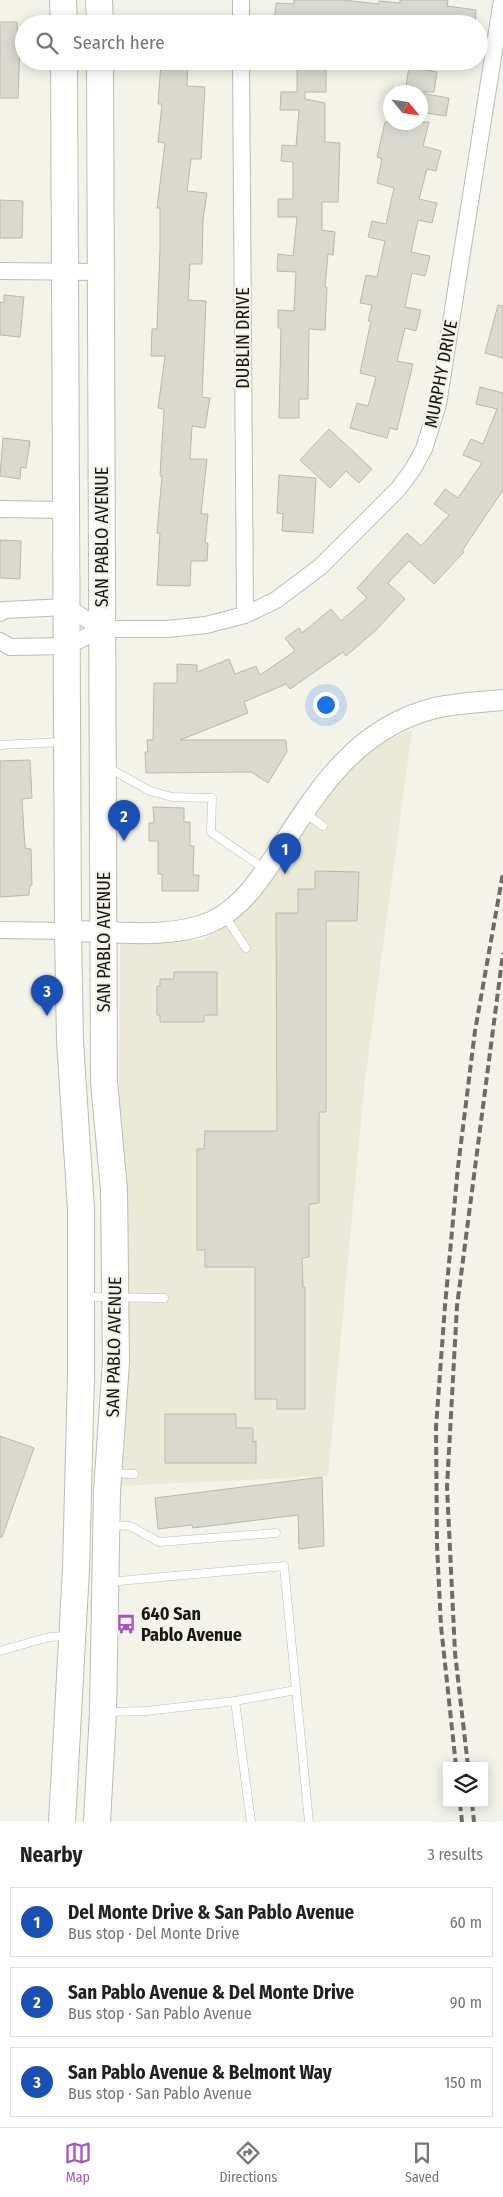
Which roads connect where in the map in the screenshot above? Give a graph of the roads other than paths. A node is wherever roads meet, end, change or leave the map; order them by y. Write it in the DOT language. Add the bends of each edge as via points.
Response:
graph roads {
  1 [pos="63,0"];
  2 [pos="100,0"];
  3 [pos="241,0"];
  4 [pos="502,0"];
  5 [pos="64,15"];
  6 [pos="100,15"];
  7 [pos="241,15"];
  8 [pos="64,70"];
  9 [pos="100,70"];
  10 [pos="241,70"];
  11 [pos="0,271"];
  12 [pos="65,272"];
  13 [pos="101,272"];
  14 [pos="0,509"];
  15 [pos="66,510"];
  16 [pos="67,607"];
  17 [pos="0,613"];
  18 [pos="245,615"];
  19 [pos="102,629"];
  20 [pos="0,641"];
  21 [pos="68,646"];
  22 [pos="503,700"];
  23 [pos="67,741"];
  24 [pos="0,745"];
  25 [pos="104,765"];
  26 [pos="304,812"];
  27 [pos="323,826"];
  28 [pos="266,870"];
  29 [pos="224,915"];
  30 [pos="0,930"];
  31 [pos="68,931"];
  32 [pos="105,931"];
  33 [pos="246,948"];
  34 [pos="116,1297"];
  35 [pos="81,1298"];
  36 [pos="164,1298"];
  37 [pos="108,1472"];
  38 [pos="134,1474"];
  39 [pos="107,1525"];
  40 [pos="276,1533"];
  41 [pos="106,1582"];
  42 [pos="72,1636"];
  43 [pos="0,1650"];
  44 [pos="296,1690"];
  45 [pos="235,1701"];
  46 [pos="103,1712"];
  47 [pos="62,1822"];
  48 [pos="97,1822"];
  49 [pos="251,1822"];
  50 [pos="309,1822"];
  1 -- 5 [label="main road"];
  2 -- 6 [label="main road"];
  3 -- 7 [label="street"];
  4 -- 18 [label="street, MURPHY DRIVE" via="438,404 424,449 399,488 320,567 287,593"];
  8 -- 12 [label="main road, SAN PABLO AVENUE"];
  9 -- 13 [label="main road, SAN PABLO AVENUE"];
  10 -- 18 [label="street, DUBLIN DRIVE"];
  11 -- 12 [label="street"];
  12 -- 13 [label="street"];
  12 -- 15 [label="main road, SAN PABLO AVENUE"];
  13 -- 19 [label="main road, SAN PABLO AVENUE"];
  14 -- 15 [label="street"];
  15 -- 16 [label="main road, SAN PABLO AVENUE"];
  16 -- 17 [label="street" via="4,610"];
  16 -- 19 [label="street"];
  16 -- 21 [label="main road, SAN PABLO AVENUE"];
  18 -- 19 [label="street, MURPHY DRIVE" via="206,625 166,629"];
  19 -- 21 [label="street"];
  19 -- 25 [label="main road, SAN PABLO AVENUE"];
  20 -- 21 [label="street" via="10,647"];
  21 -- 23 [label="main road, SAN PABLO AVENUE"];
  22 -- 26 [label="street" via="426,711 380,732 348,757"];
  23 -- 24 [label="lane"];
  23 -- 31 [label="main road, SAN PABLO AVENUE"];
  25 -- 28 [label="lane" via="150,791 172,797 212,798 211,832"];
  25 -- 32 [label="main road, SAN PABLO AVENUE"];
  26 -- 27 [label="lane"];
  26 -- 28 [label="street"];
  28 -- 29 [label="street" via="246,896"];
  29 -- 32 [label="street" via="184,930"];
  29 -- 33 [label="lane"];
  30 -- 31 [label="street"];
  31 -- 32 [label="street"];
  31 -- 35 [label="main road, SAN PABLO AVENUE" via="72,1082 81,1209"];
  32 -- 34 [label="main road, SAN PABLO AVENUE" via="104,1082 114,1190"];
  34 -- 35 [label="lane"];
  34 -- 36 [label="lane"];
  34 -- 37 [label="main road, SAN PABLO AVENUE" via="115,1389"];
  35 -- 42 [label="main road, SAN PABLO AVENUE" via="79,1500"];
  37 -- 38 [label="lane"];
  37 -- 39 [label="main road, SAN PABLO AVENUE"];
  39 -- 40 [label="lane" via="130,1526 159,1542"];
  39 -- 41 [label="main road, SAN PABLO AVENUE"];
  41 -- 44 [label="lane" via="284,1566"];
  41 -- 46 [label="main road, SAN PABLO AVENUE"];
  42 -- 43 [label="lane" via="50,1637"];
  42 -- 47 [label="main road, SAN PABLO AVENUE"];
  44 -- 45 [label="lane"];
  44 -- 50 [label="lane"];
  45 -- 46 [label="lane" via="146,1711"];
  45 -- 49 [label="lane"];
  46 -- 48 [label="main road, SAN PABLO AVENUE"];
}
